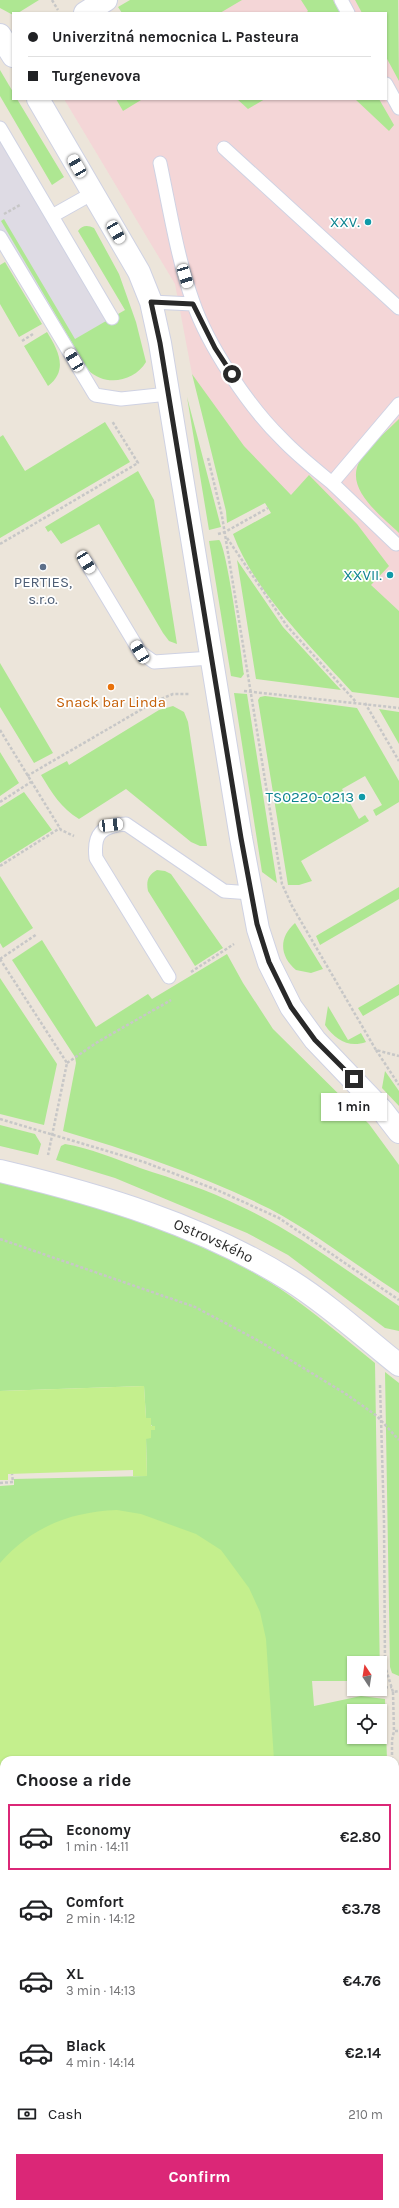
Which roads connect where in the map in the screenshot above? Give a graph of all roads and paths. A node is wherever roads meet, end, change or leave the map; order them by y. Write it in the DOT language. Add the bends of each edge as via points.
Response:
graph roads {
  1 [pos="52,0"];
  2 [pos="106,0"];
  3 [pos="341,0"];
  4 [pos="59,12"];
  5 [pos="87,12"];
  6 [pos="347,12"];
  7 [pos="0,35"];
  8 [pos="12,54"];
  9 [pos="387,86"];
  10 [pos="39,100"];
  11 [pos="399,108"];
  12 [pos="0,128"];
  13 [pos="224,148"];
  14 [pos="160,163"];
  15 [pos="93,193"];
  16 [pos="27,201"];
  17 [pos="2,216"];
  18 [pos="52,216"];
  19 [pos="0,237"];
  20 [pos="151,302"];
  21 [pos="193,304"];
  22 [pos="399,308"];
  23 [pos="112,318"];
  24 [pos="168,394"];
  25 [pos="95,395"];
  26 [pos="399,404"];
  27 [pos="208,457"];
  28 [pos="332,483"];
  29 [pos="268,508"];
  30 [pos="225,532"];
  31 [pos="226,537"];
  32 [pos="0,544"];
  33 [pos="396,544"];
  34 [pos="86,562"];
  35 [pos="211,658"];
  36 [pos="216,689"];
  37 [pos="250,692"];
  38 [pos="357,702"];
  39 [pos="364,703"];
  40 [pos="399,708"];
  41 [pos="0,730"];
  42 [pos="399,761"];
  43 [pos="27,776"];
  44 [pos="31,782"];
  45 [pos="0,802"];
  46 [pos="60,828"];
  47 [pos="94,846"];
  48 [pos="0,866"];
  49 [pos="251,893"];
  50 [pos="258,929"];
  51 [pos="38,934"];
  52 [pos="0,959"];
  53 [pos="169,977"];
  54 [pos="190,977"];
  55 [pos="175,997"];
  56 [pos="376,1050"];
  57 [pos="399,1056"];
  58 [pos="67,1063"];
  59 [pos="399,1085"];
  60 [pos="0,1119"];
  61 [pos="399,1132"];
  62 [pos="53,1134"];
  63 [pos="0,1170"];
  64 [pos="0,1239"];
  65 [pos="399,1300"];
  66 [pos="379,1349"];
  67 [pos="399,1365"];
  68 [pos="381,1421"];
  69 [pos="399,1440"];
  70 [pos="12,1474"];
  71 [pos="0,1483"];
  72 [pos="387,1688"];
  73 [pos="392,1688"];
  74 [pos="399,1691"];
  75 [pos="393,1692"];
  76 [pos="399,1731"];
  77 [pos="394,1732"];
  78 [pos="392,1756"];
  1 -- 4 [label="path"];
  2 -- 5 [label="street"];
  3 -- 6 [label="lane"];
  7 -- 8 [label="street"];
  9 -- 11 [label="lane"];
  10 -- 15 [label="street"];
  12 -- 18 [label="lane"];
  13 -- 22 [label="lane"];
  14 -- 21 [label="lane" via="180,263"];
  15 -- 18 [label="lane"];
  15 -- 20 [label="street" via="139,272"];
  16 -- 17 [label="path"];
  18 -- 23 [label="lane"];
  19 -- 25 [label="lane"];
  20 -- 21 [label="lane"];
  20 -- 24 [label="street"];
  21 -- 28 [label="lane" via="215,348 249,400 281,439"];
  24 -- 25 [label="lane" via="121,399"];
  24 -- 35 [label="street"];
  25 -- 32 [label="path" via="138,463"];
  26 -- 28 [label="lane"];
  27 -- 30 [label="path"];
  28 -- 33 [label="lane"];
  29 -- 30 [label="path"];
  30 -- 31 [label="path"];
  31 -- 37 [label="path"];
  31 -- 38 [label="path" via="287,626"];
  34 -- 35 [label="lane" via="140,652 154,662"];
  35 -- 36 [label="street"];
  36 -- 37 [label="path"];
  36 -- 43 [label="path" via="173,694 156,701"];
  36 -- 49 [label="street"];
  37 -- 38 [label="path"];
  37 -- 56 [label="path" via="282,884 292,906"];
  38 -- 39 [label="path"];
  39 -- 40 [label="path"];
  39 -- 42 [label="path"];
  41 -- 43 [label="path"];
  43 -- 44 [label="path"];
  44 -- 45 [label="path"];
  44 -- 46 [label="path"];
  46 -- 47 [label="path"];
  46 -- 48 [label="path"];
  47 -- 49 [label="lane" via="99,833 111,825 126,824 219,888 238,894"];
  47 -- 53 [label="lane" via="96,858"];
  49 -- 50 [label="street"];
  50 -- 54 [label="path" via="189,973"];
  50 -- 61 [label="street" via="269,962 291,1007 315,1040 382,1110"];
  51 -- 52 [label="path"];
  52 -- 58 [label="path"];
  55 -- 58 [label="path"];
  56 -- 57 [label="path"];
  56 -- 59 [label="path"];
  58 -- 62 [label="path"];
  60 -- 62 [label="path"];
  62 -- 65 [label="path" via="144,1162 217,1190 279,1218"];
  63 -- 66 [label="street, Ostrovského" via="112,1200 175,1223 236,1250 292,1282"];
  64 -- 68 [label="path" via="195,1307 259,1341 346,1394"];
  66 -- 67 [label="street, Ostrovského"];
  66 -- 68 [label="path"];
  68 -- 69 [label="path"];
  68 -- 73 [label="path" via="385,1666"];
  70 -- 71 [label="path" via="12,1482"];
  72 -- 73 [label="path"];
  73 -- 75 [label="path"];
  74 -- 75 [label="path"];
  75 -- 77 [label="path"];
  76 -- 77 [label="path"];
  77 -- 78 [label="path"];
}
